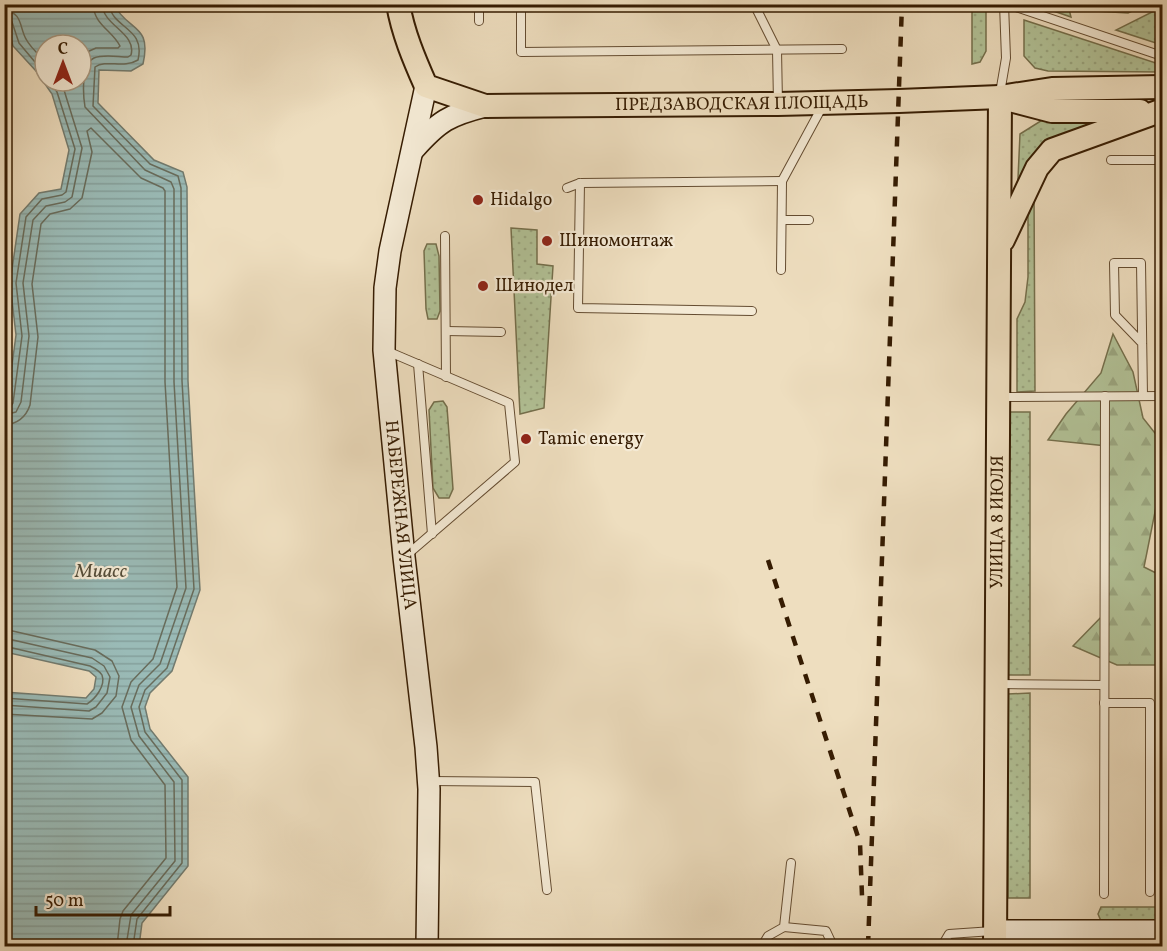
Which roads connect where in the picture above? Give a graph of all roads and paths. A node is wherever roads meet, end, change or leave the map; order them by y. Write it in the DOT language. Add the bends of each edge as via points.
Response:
graph roads {
  1 [pos="398,4"];
  2 [pos="479,4"];
  3 [pos="546,4"];
  4 [pos="754,4"];
  5 [pos="1006,4"];
  6 [pos="479,21"];
  7 [pos="842,49"];
  8 [pos="777,50"];
  9 [pos="1162,57"];
  10 [pos="426,86"];
  11 [pos="1162,87"];
  12 [pos="1000,97"];
  13 [pos="824,103"];
  14 [pos="778,104"];
  15 [pos="485,106"];
  16 [pos="1161,111"];
  17 [pos="413,149"];
  18 [pos="1111,160"];
  19 [pos="1162,160"];
  20 [pos="782,180"];
  21 [pos="580,183"];
  22 [pos="567,188"];
  23 [pos="782,220"];
  24 [pos="809,220"];
  25 [pos="445,236"];
  26 [pos="999,250"];
  27 [pos="781,270"];
  28 [pos="753,311"];
  29 [pos="446,331"];
  30 [pos="501,332"];
  31 [pos="1142,343"];
  32 [pos="384,350"];
  33 [pos="418,364"];
  34 [pos="446,377"];
  35 [pos="1105,396"];
  36 [pos="1143,396"];
  37 [pos="1162,396"];
  38 [pos="998,397"];
  39 [pos="432,534"];
  40 [pos="404,557"];
  41 [pos="996,684"];
  42 [pos="1104,685"];
  43 [pos="1104,704"];
  44 [pos="429,781"];
  45 [pos="791,863"];
  46 [pos="547,890"];
  47 [pos="1150,892"];
  48 [pos="1104,894"];
  49 [pos="784,927"];
  50 [pos="1162,931"];
  51 [pos="995,939"];
  52 [pos="1103,939"];
  53 [pos="427,946"];
  54 [pos="762,946"];
  55 [pos="833,946"];
  56 [pos="942,946"];
  1 -- 10 [label="main road" via="411,52"];
  2 -- 6 [label="lane"];
  3 -- 8 [label="lane" via="521,5 521,52"];
  4 -- 8 [label="lane"];
  5 -- 9 [label="lane"];
  5 -- 12 [label="lane" via="1006,58"];
  7 -- 8 [label="lane"];
  8 -- 14 [label="lane"];
  10 -- 15 [label="main road, ПРЕДЗАВОДСКАЯ ПЛОЩАДЬ"];
  10 -- 17 [label="street, НАБЕРЕЖНАЯ УЛИЦА"];
  11 -- 12 [label="main road, ПРЕДЗАВОДСКАЯ ПЛОЩАДЬ" via="1052,89"];
  12 -- 13 [label="main road, ПРЕДЗАВОДСКАЯ ПЛОЩАДЬ"];
  12 -- 16 [label="main road, ПРЕДЗАВОДСКАЯ ПЛОЩАДЬ" via="1052,111"];
  12 -- 26 [label="main road, УЛИЦА 8 ИЮЛЯ"];
  13 -- 14 [label="main road, ПРЕДЗАВОДСКАЯ ПЛОЩАДЬ"];
  13 -- 20 [label="lane"];
  14 -- 15 [label="main road, ПРЕДЗАВОДСКАЯ ПЛОЩАДЬ"];
  15 -- 17 [label="street" via="458,113 433,127"];
  16 -- 26 [label="main road" via="1052,150 1037,168"];
  17 -- 32 [label="street, НАБЕРЕЖНАЯ УЛИЦА" via="390,251"];
  18 -- 19 [label="lane"];
  20 -- 21 [label="lane"];
  20 -- 23 [label="lane"];
  21 -- 22 [label="lane"];
  21 -- 28 [label="lane" via="578,308"];
  23 -- 24 [label="lane"];
  23 -- 27 [label="lane"];
  25 -- 29 [label="lane"];
  26 -- 38 [label="main road, УЛИЦА 8 ИЮЛЯ"];
  29 -- 30 [label="lane"];
  29 -- 34 [label="lane"];
  31 -- 31 [label="lane" via="1140,263 1114,263 1115,315"];
  31 -- 36 [label="lane"];
  32 -- 33 [label="lane"];
  32 -- 40 [label="street, НАБЕРЕЖНАЯ УЛИЦА"];
  33 -- 34 [label="lane"];
  33 -- 39 [label="lane"];
  34 -- 39 [label="lane" via="509,403 515,462"];
  35 -- 36 [label="lane"];
  35 -- 38 [label="lane"];
  35 -- 42 [label="lane"];
  36 -- 37 [label="lane"];
  38 -- 41 [label="main road, УЛИЦА 8 ИЮЛЯ"];
  39 -- 40 [label="lane"];
  40 -- 44 [label="street, НАБЕРЕЖНАЯ УЛИЦА"];
  41 -- 42 [label="lane"];
  41 -- 51 [label="main road, УЛИЦА 8 ИЮЛЯ"];
  42 -- 43 [label="lane"];
  43 -- 47 [label="lane" via="1150,703"];
  43 -- 48 [label="lane"];
  44 -- 46 [label="lane" via="535,782"];
  44 -- 53 [label="street, НАБЕРЕЖНАЯ УЛИЦА"];
  45 -- 49 [label="lane"];
  49 -- 54 [label="lane" via="768,936"];
  49 -- 55 [label="lane" via="826,931"];
  50 -- 52 [label="street"];
  51 -- 52 [label="street"];
  51 -- 56 [label="lane" via="949,934"];
}
